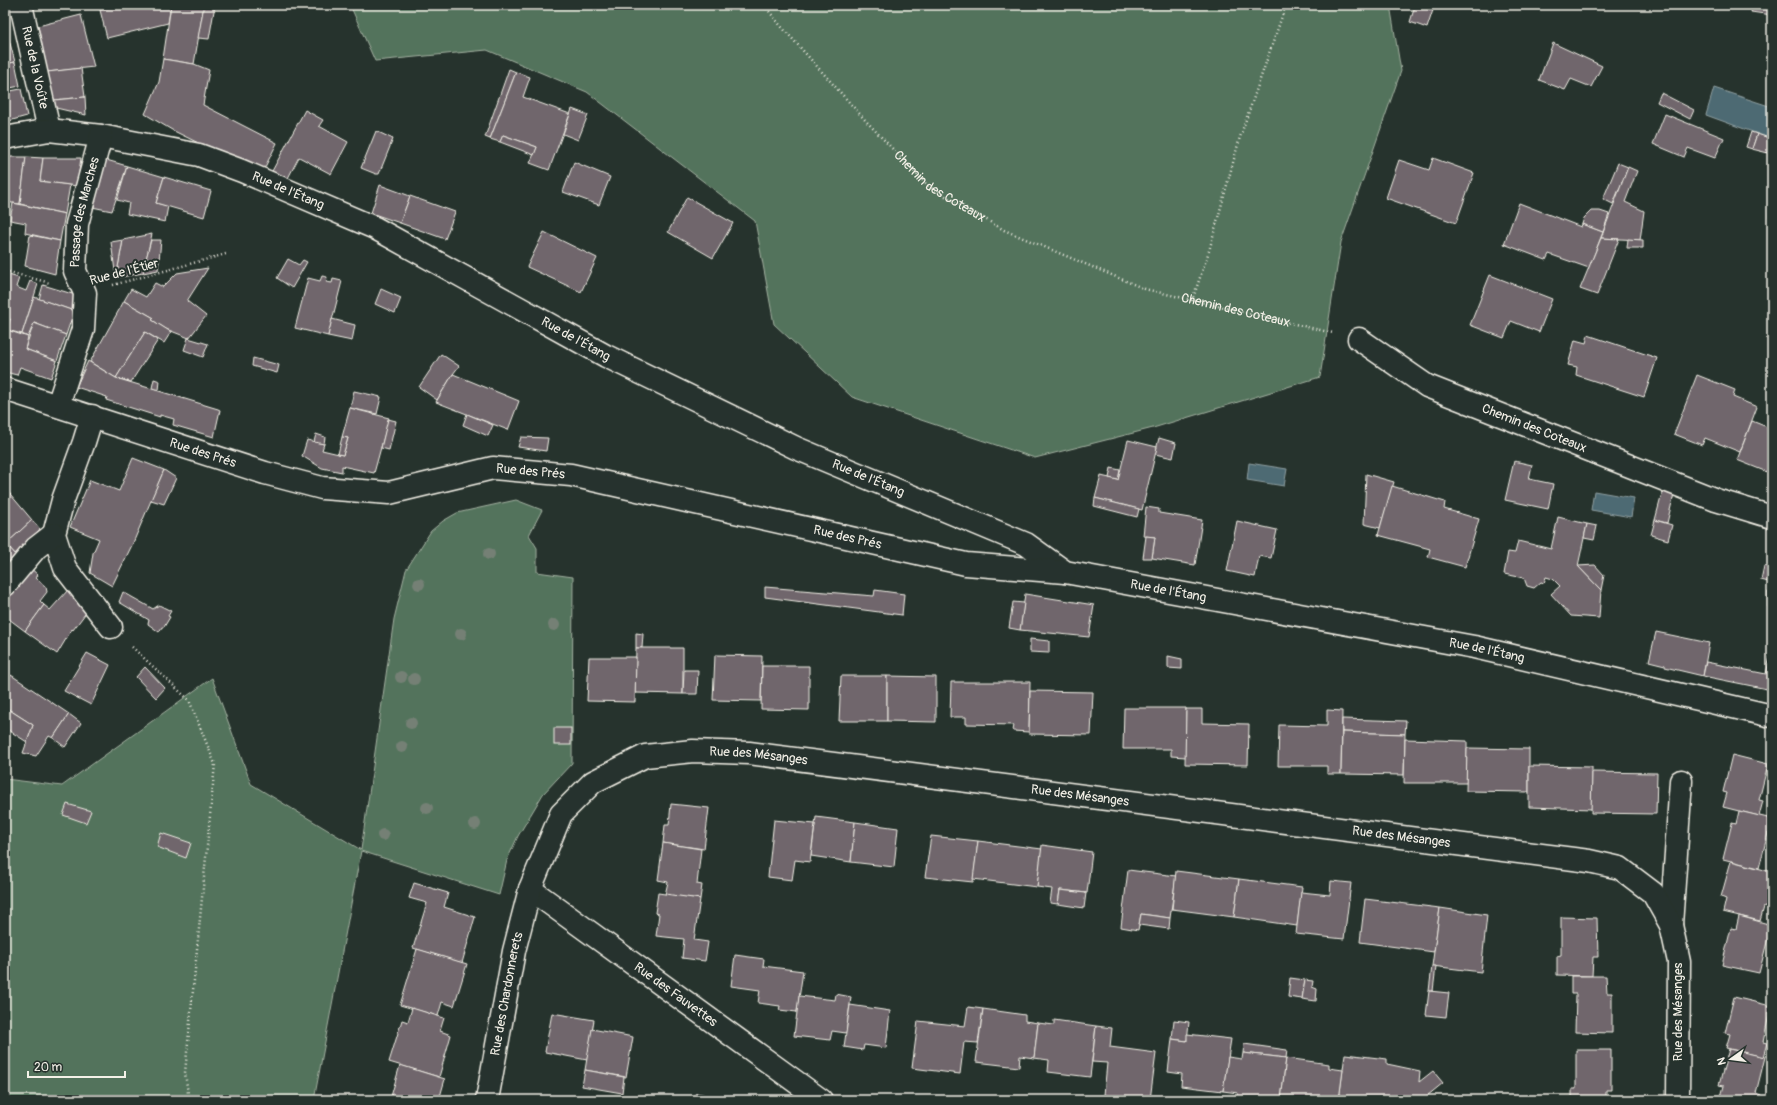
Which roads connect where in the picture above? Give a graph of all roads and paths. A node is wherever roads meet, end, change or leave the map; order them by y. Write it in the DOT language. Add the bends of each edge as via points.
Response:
graph roads {
  1 [pos="21,5"];
  2 [pos="764,5"];
  3 [pos="1286,5"];
  4 [pos="50,130"];
  5 [pos="101,136"];
  6 [pos="5,138"];
  7 [pos="226,254"];
  8 [pos="5,271"];
  9 [pos="85,293"];
  10 [pos="1192,301"];
  11 [pos="1359,339"];
  12 [pos="5,389"];
  13 [pos="58,404"];
  14 [pos="92,416"];
  15 [pos="1772,517"];
  16 [pos="54,534"];
  17 [pos="1065,572"];
  18 [pos="5,585"];
  19 [pos="111,627"];
  20 [pos="1772,716"];
  21 [pos="1681,781"];
  22 [pos="530,889"];
  23 [pos="1671,925"];
  24 [pos="189,1100"];
  25 [pos="487,1100"];
  26 [pos="821,1100"];
  27 [pos="1678,1100"];
  1 -- 4 [label="street, Rue de la Voûte"];
  2 -- 10 [label="path, Chemin des Coteaux" via="866,121 928,186 1004,230 1144,289"];
  3 -- 10 [label="path" via="1240,137 1209,251"];
  4 -- 5 [label="street, Rue de l'Étang"];
  4 -- 6 [label="street, Rue de l'Étang"];
  5 -- 9 [label="street, Passage des Marches" via="78,224 75,271"];
  5 -- 17 [label="street, Rue de l'Étang" via="199,155 375,228 606,356 796,448 1026,544"];
  7 -- 9 [label="path, Rue de l'Étier"];
  8 -- 9 [label="path, Rue de l'Étier"];
  9 -- 13 [label="street, Passage des Marches" via="83,329"];
  10 -- 11 [label="path, Chemin des Coteaux"];
  11 -- 15 [label="street, Chemin des Coteaux" via="1427,386 1716,500"];
  12 -- 13 [label="street, Rue des Prés"];
  13 -- 14 [label="street, Rue des Prés"];
  14 -- 16 [label="street"];
  14 -- 17 [label="street, Rue des Prés" via="266,473 322,488 388,493 493,468 572,475 966,564"];
  16 -- 18 [label="street" via="36,548"];
  16 -- 19 [label="street" via="65,568"];
  17 -- 20 [label="street, Rue de l'Étang" via="1474,647"];
  19 -- 24 [label="path" via="190,700 216,764 185,1073"];
  21 -- 23 [label="street, Rue des Mésanges"];
  22 -- 23 [label="street, Rue des Mésanges" via="561,814 593,782 645,756 693,751 749,753 1589,861 1620,868 1653,893"];
  22 -- 25 [label="street, Rue des Chardonnerets" via="514,951"];
  22 -- 26 [label="street, Rue des Fauvettes"];
  23 -- 27 [label="street, Rue des Mésanges" via="1679,962"];
}
